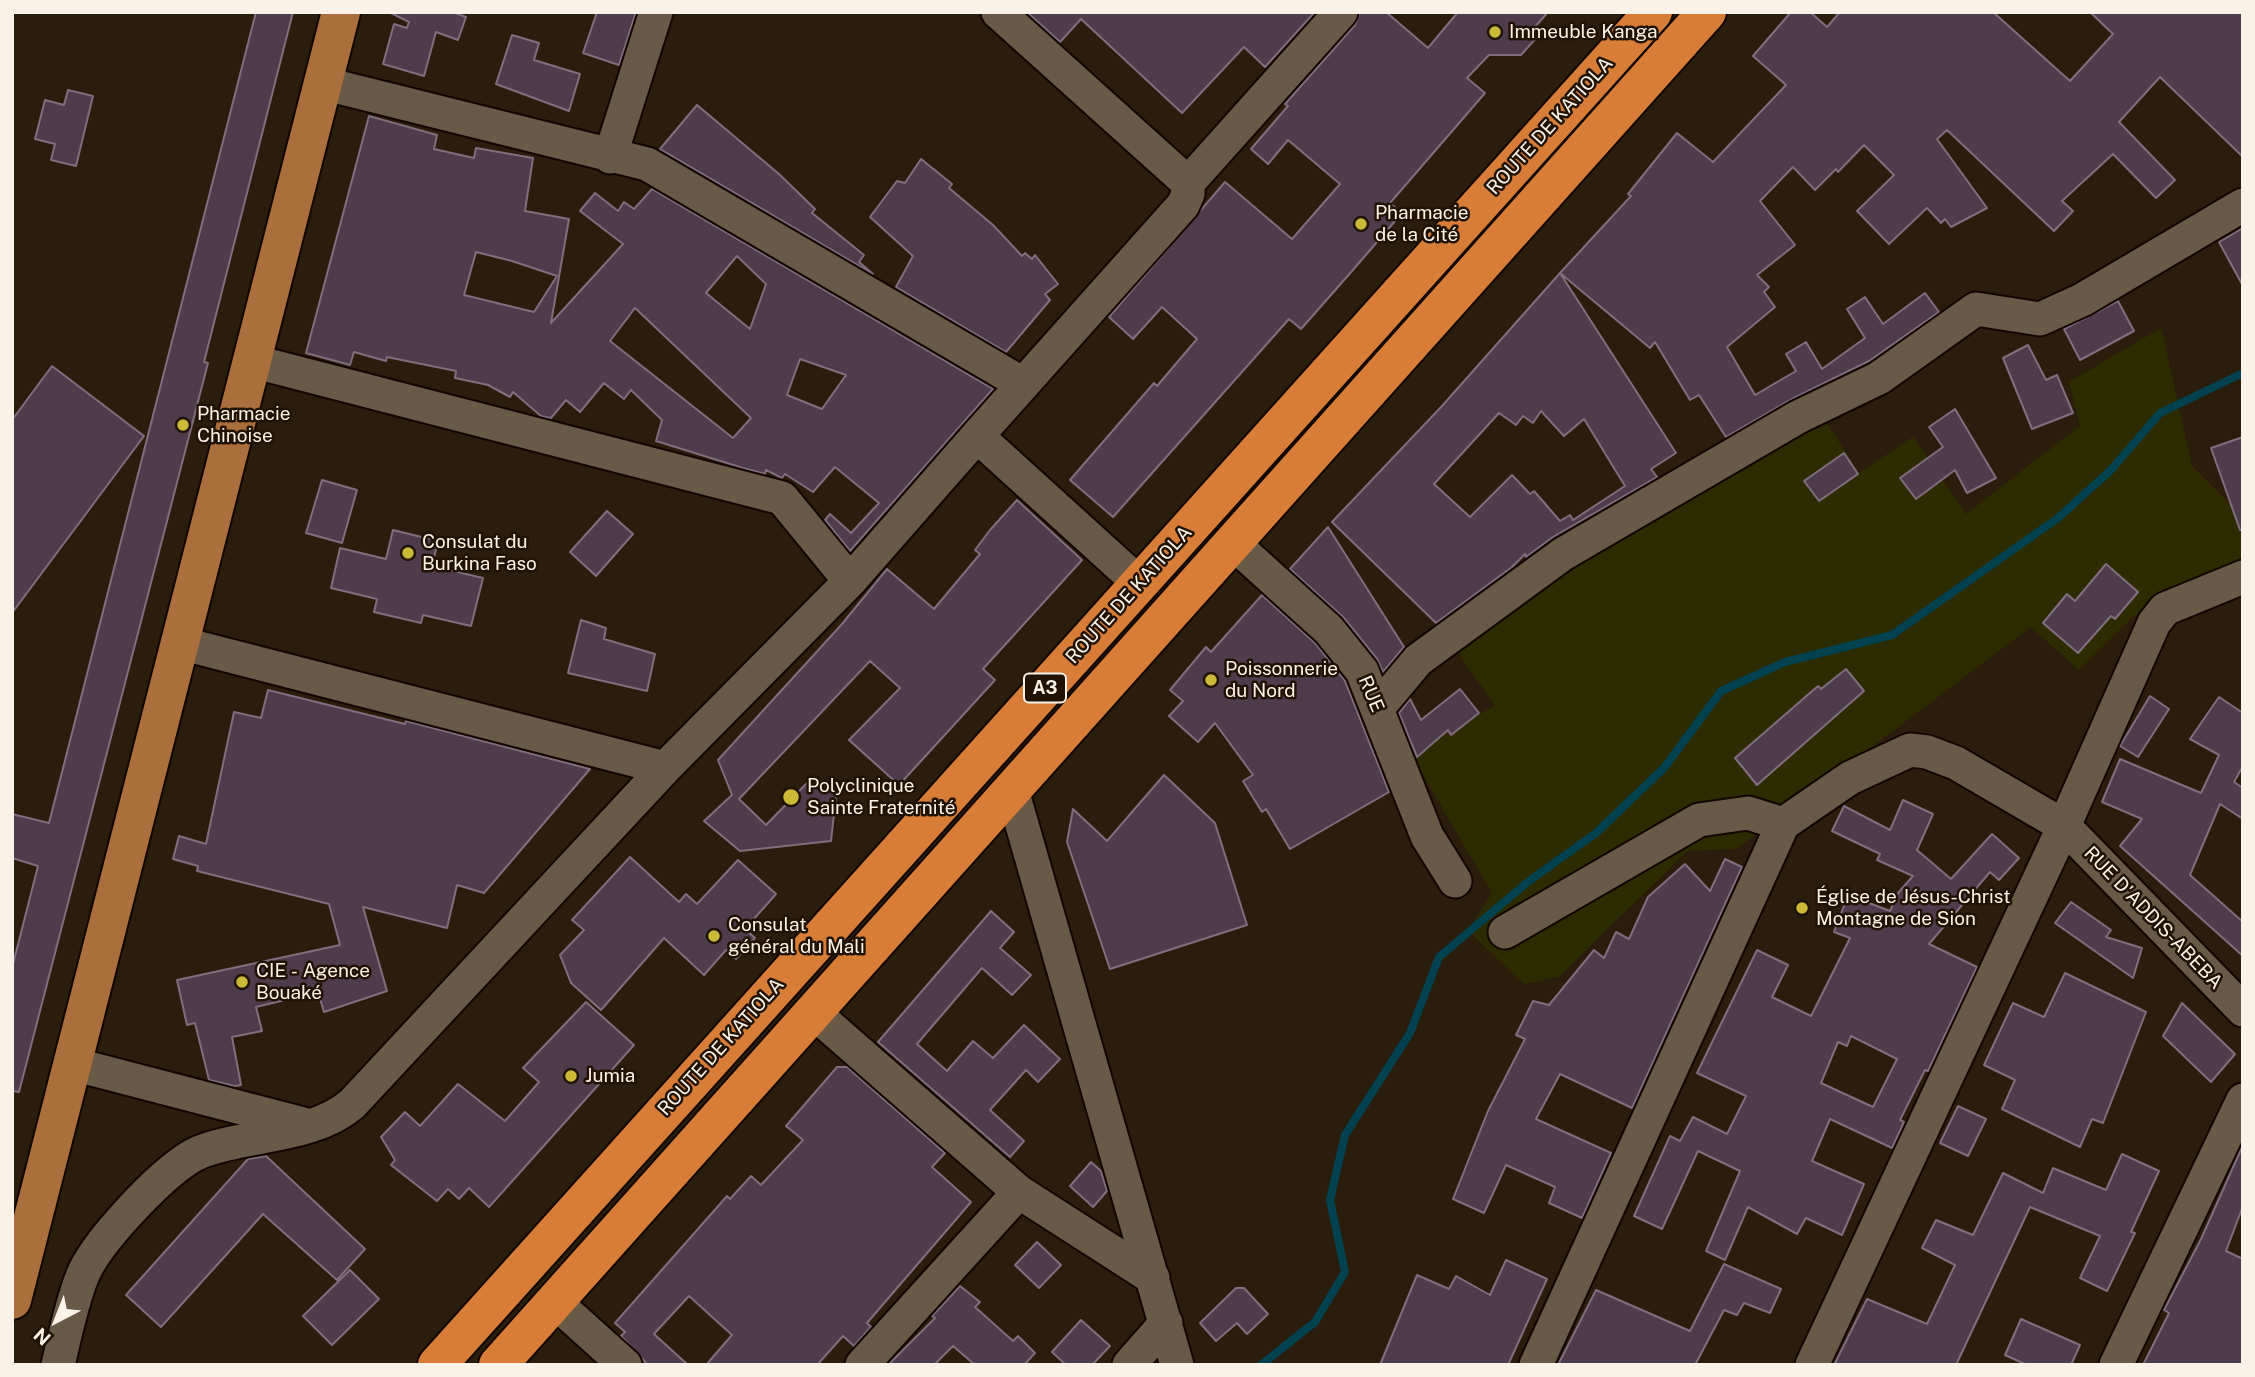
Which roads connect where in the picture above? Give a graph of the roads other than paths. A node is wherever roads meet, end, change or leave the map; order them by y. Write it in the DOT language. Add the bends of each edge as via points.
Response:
graph roads {
  1 [pos="341,12"];
  2 [pos="656,12"];
  3 [pos="998,12"];
  4 [pos="1341,12"];
  5 [pos="1653,12"];
  6 [pos="1707,12"];
  7 [pos="321,83"];
  8 [pos="610,157"];
  9 [pos="1188,183"];
  10 [pos="2243,205"];
  11 [pos="252,361"];
  12 [pos="1023,384"];
  13 [pos="977,436"];
  14 [pos="1234,544"];
  15 [pos="2243,577"];
  16 [pos="850,581"];
  17 [pos="1139,583"];
  18 [pos="180,643"];
  19 [pos="1377,709"];
  20 [pos="665,768"];
  21 [pos="1012,790"];
  22 [pos="1783,824"];
  23 [pos="2064,826"];
  24 [pos="1455,881"];
  25 [pos="1505,932"];
  26 [pos="2243,1010"];
  27 [pos="813,1012"];
  28 [pos="73,1064"];
  29 [pos="2243,1100"];
  30 [pos="309,1126"];
  31 [pos="1019,1192"];
  32 [pos="1153,1278"];
  33 [pos="12,1300"];
  34 [pos="555,1301"];
  35 [pos="1166,1323"];
  36 [pos="58,1365"];
  37 [pos="437,1365"];
  38 [pos="498,1365"];
  39 [pos="625,1365"];
  40 [pos="862,1365"];
  41 [pos="1129,1365"];
  42 [pos="1177,1365"];
  43 [pos="1536,1365"];
  44 [pos="1812,1365"];
  45 [pos="2116,1365"];
  1 -- 7 [label="main road"];
  2 -- 8 [label="street"];
  3 -- 9 [label="street"];
  4 -- 9 [label="street"];
  5 -- 17 [label="highway, ROUTE DE KATIOLA / A3"];
  6 -- 14 [label="highway, A3"];
  7 -- 8 [label="street"];
  7 -- 11 [label="main road"];
  8 -- 12 [label="street" via="647,164"];
  9 -- 12 [label="street" via="1183,205"];
  10 -- 19 [label="street" via="2082,300 2040,319 1976,309 1879,378 1798,417 1563,554 1418,660"];
  11 -- 16 [label="street" via="782,498"];
  11 -- 18 [label="main road"];
  12 -- 13 [label="street"];
  13 -- 16 [label="street"];
  13 -- 17 [label="street"];
  14 -- 19 [label="street, RUE" via="1329,630 1362,671"];
  14 -- 21 [label="highway, A3"];
  15 -- 23 [label="street" via="2158,616"];
  16 -- 20 [label="street"];
  17 -- 37 [label="highway, ROUTE DE KATIOLA / A3"];
  18 -- 20 [label="street"];
  18 -- 28 [label="main road"];
  19 -- 24 [label="street, RUE" via="1427,836"];
  20 -- 30 [label="street" via="352,1104 340,1115"];
  21 -- 27 [label="highway, A3"];
  21 -- 32 [label="street"];
  22 -- 23 [label="street, RUE D'ADDIS-ABEBA" via="1850,778 1910,750 1956,763"];
  22 -- 25 [label="street" via="1748,813 1699,820"];
  22 -- 43 [label="street"];
  23 -- 26 [label="street, RUE D'ADDIS-ABEBA"];
  23 -- 44 [label="street"];
  27 -- 31 [label="street"];
  27 -- 34 [label="highway, A3"];
  28 -- 30 [label="street"];
  28 -- 33 [label="main road"];
  29 -- 45 [label="street"];
  30 -- 36 [label="street" via="212,1148 177,1167 95,1253 82,1277"];
  31 -- 32 [label="street"];
  31 -- 40 [label="street"];
  32 -- 35 [label="street"];
  34 -- 38 [label="highway, A3"];
  34 -- 39 [label="street"];
  35 -- 41 [label="street"];
  35 -- 42 [label="street"];
}
